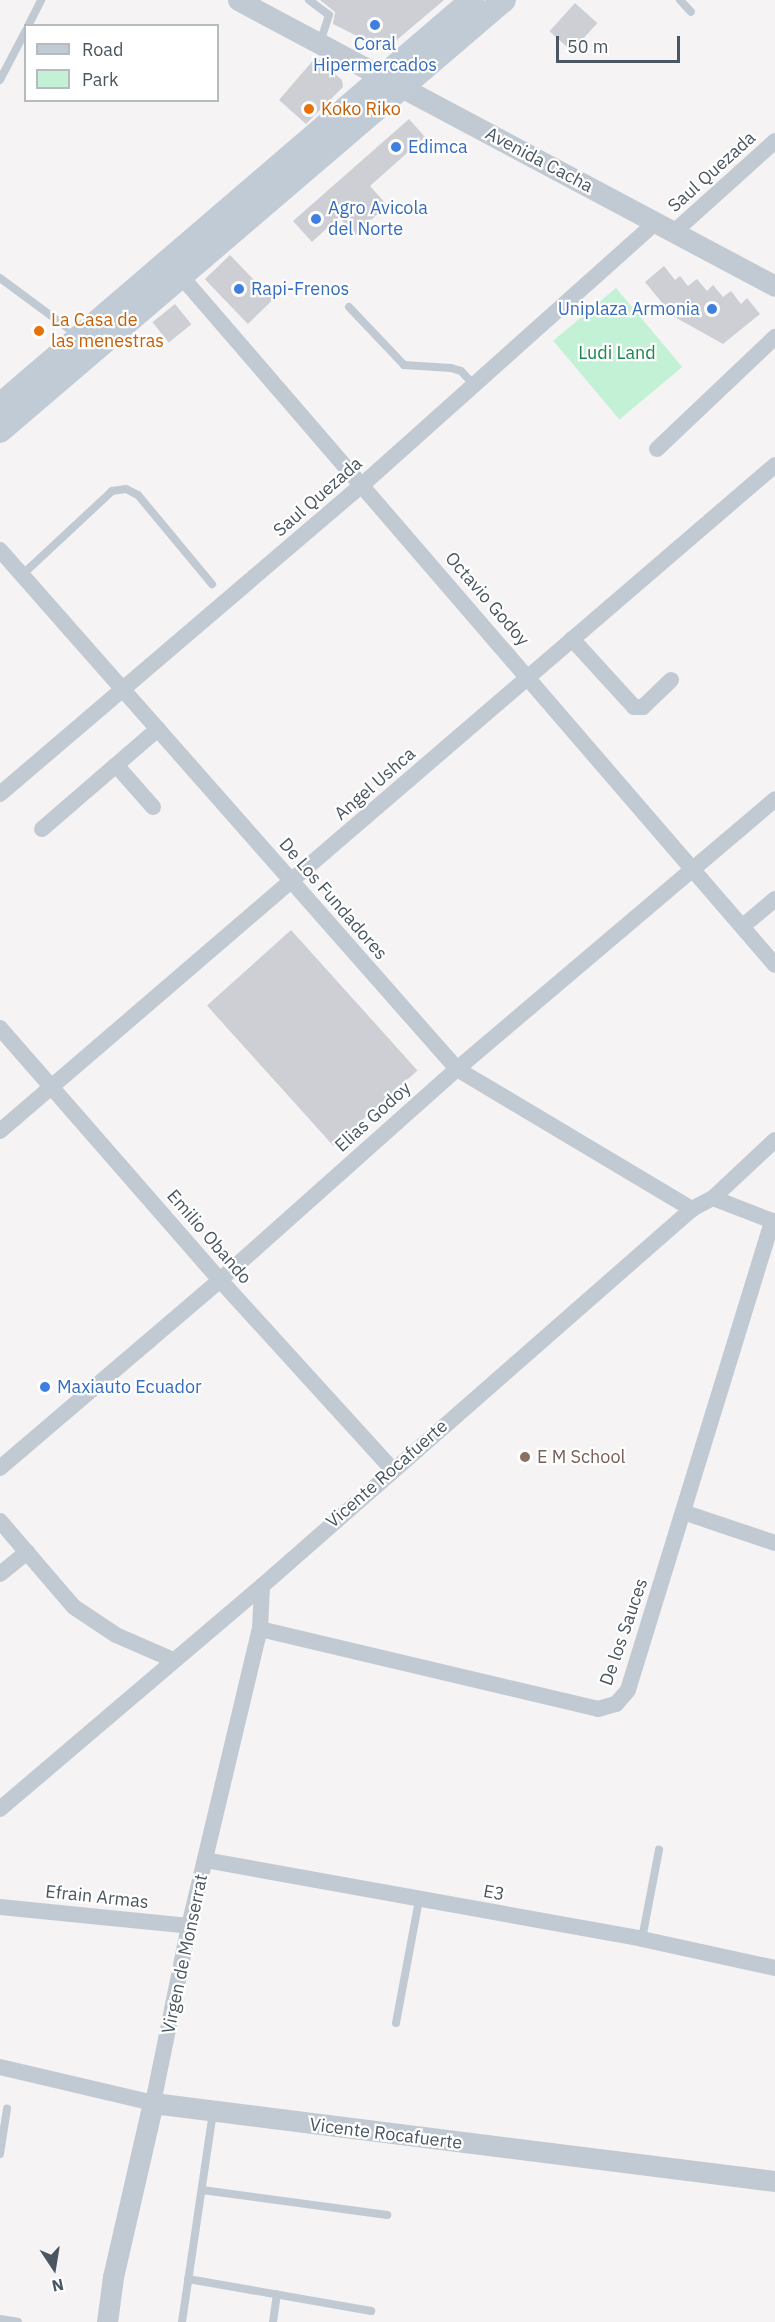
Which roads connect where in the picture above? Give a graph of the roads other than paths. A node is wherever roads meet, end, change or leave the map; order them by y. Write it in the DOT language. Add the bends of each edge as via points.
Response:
graph roads {
  1 [pos="41,0"];
  2 [pos="238,0"];
  3 [pos="309,0"];
  4 [pos="472,0"];
  5 [pos="504,0"];
  6 [pos="680,0"];
  7 [pos="691,12"];
  8 [pos="29,24"];
  9 [pos="24,34"];
  10 [pos="319,42"];
  11 [pos="0,80"];
  12 [pos="393,81"];
  13 [pos="775,141"];
  14 [pos="656,222"];
  15 [pos="674,232"];
  16 [pos="175,268"];
  17 [pos="0,278"];
  18 [pos="775,286"];
  19 [pos="350,307"];
  20 [pos="80,337"];
  21 [pos="775,337"];
  22 [pos="474,385"];
  23 [pos="0,405"];
  24 [pos="0,431"];
  25 [pos="657,449"];
  26 [pos="775,465"];
  27 [pos="362,485"];
  28 [pos="0,550"];
  29 [pos="22,575"];
  30 [pos="212,584"];
  31 [pos="572,639"];
  32 [pos="528,676"];
  33 [pos="671,680"];
  34 [pos="124,691"];
  35 [pos="158,729"];
  36 [pos="116,765"];
  37 [pos="0,794"];
  38 [pos="775,799"];
  39 [pos="153,807"];
  40 [pos="42,829"];
  41 [pos="693,867"];
  42 [pos="293,882"];
  43 [pos="775,899"];
  44 [pos="743,926"];
  45 [pos="775,965"];
  46 [pos="0,1028"];
  47 [pos="457,1069"];
  48 [pos="52,1086"];
  49 [pos="0,1131"];
  50 [pos="775,1140"];
  51 [pos="713,1198"];
  52 [pos="692,1209"];
  53 [pos="774,1221"];
  54 [pos="220,1280"];
  55 [pos="0,1468"];
  56 [pos="392,1468"];
  57 [pos="683,1512"];
  58 [pos="0,1521"];
  59 [pos="775,1543"];
  60 [pos="27,1552"];
  61 [pos="0,1574"];
  62 [pos="262,1586"];
  63 [pos="260,1629"];
  64 [pos="171,1659"];
  65 [pos="0,1809"];
  66 [pos="658,1850"];
  67 [pos="205,1860"];
  68 [pos="419,1900"];
  69 [pos="0,1906"];
  70 [pos="189,1926"];
  71 [pos="642,1939"];
  72 [pos="775,1968"];
  73 [pos="396,2023"];
  74 [pos="0,2067"];
  75 [pos="153,2103"];
  76 [pos="7,2109"];
  77 [pos="213,2113"];
  78 [pos="0,2154"];
  79 [pos="775,2181"];
  80 [pos="202,2190"];
  81 [pos="387,2215"];
  82 [pos="188,2279"];
  83 [pos="277,2294"];
  84 [pos="371,2311"];
  85 [pos="0,2319"];
  86 [pos="18,2322"];
  87 [pos="107,2322"];
  88 [pos="182,2322"];
  89 [pos="273,2322"];
  1 -- 8 [label="lane"];
  2 -- 10 [label="street, Avenida Cacha"];
  3 -- 10 [label="lane" via="329,15"];
  4 -- 12 [label="main road"];
  5 -- 12 [label="main road"];
  6 -- 7 [label="lane"];
  9 -- 11 [label="lane"];
  10 -- 12 [label="street, Avenida Cacha"];
  12 -- 14 [label="street, Avenida Cacha"];
  12 -- 16 [label="main road"];
  13 -- 15 [label="street, Saul Quezada"];
  14 -- 15 [label="street, Avenida Cacha"];
  14 -- 22 [label="street, Saul Quezada"];
  15 -- 18 [label="street, Avenida Cacha"];
  16 -- 20 [label="main road"];
  16 -- 24 [label="main road"];
  16 -- 27 [label="street, Octavio Godoy"];
  17 -- 20 [label="lane"];
  19 -- 22 [label="lane" via="404,365 451,368 461,371"];
  20 -- 23 [label="main road"];
  21 -- 25 [label="street"];
  22 -- 27 [label="street, Saul Quezada"];
  26 -- 31 [label="street, Angel Ushca"];
  27 -- 32 [label="street, Octavio Godoy"];
  27 -- 34 [label="street, Saul Quezada"];
  28 -- 29 [label="street, De Los Fundadores"];
  29 -- 30 [label="lane" via="112,491 126,489 138,495"];
  29 -- 34 [label="street, De Los Fundadores"];
  31 -- 32 [label="street, Angel Ushca"];
  31 -- 33 [label="street" via="634,707 643,707"];
  32 -- 41 [label="street, Octavio Godoy"];
  32 -- 42 [label="street, Angel Ushca"];
  34 -- 35 [label="street, De Los Fundadores"];
  34 -- 37 [label="street, Saul Quezada"];
  35 -- 36 [label="street"];
  35 -- 42 [label="street, De Los Fundadores"];
  36 -- 39 [label="street"];
  36 -- 40 [label="street"];
  38 -- 41 [label="street, Elias Godoy"];
  41 -- 44 [label="street, Octavio Godoy"];
  41 -- 47 [label="street, Elias Godoy"];
  42 -- 47 [label="street, De Los Fundadores"];
  42 -- 48 [label="street, Angel Ushca"];
  43 -- 44 [label="street"];
  44 -- 45 [label="street, Octavio Godoy"];
  46 -- 48 [label="street, Emilio Obando"];
  47 -- 52 [label="street, De Los Fundadores"];
  47 -- 54 [label="street, Elias Godoy"];
  48 -- 49 [label="street, Angel Ushca"];
  48 -- 54 [label="street, Emilio Obando"];
  50 -- 51 [label="street, Vicente Rocafuerte"];
  51 -- 52 [label="street, Vicente Rocafuerte"];
  51 -- 53 [label="street"];
  52 -- 56 [label="street, Vicente Rocafuerte"];
  53 -- 57 [label="street, De los Sauces"];
  54 -- 55 [label="street, Elias Godoy"];
  54 -- 56 [label="street, Emilio Obando"];
  56 -- 62 [label="street, Vicente Rocafuerte"];
  57 -- 59 [label="street"];
  57 -- 63 [label="street, De los Sauces" via="628,1690 608,1708"];
  58 -- 60 [label="street"];
  60 -- 61 [label="street"];
  60 -- 64 [label="street" via="92,1622"];
  62 -- 63 [label="street, Virgen de Monserrat"];
  62 -- 64 [label="street, Vicente Rocafuerte"];
  63 -- 67 [label="street, Virgen de Monserrat"];
  64 -- 65 [label="street, Vicente Rocafuerte"];
  66 -- 71 [label="lane"];
  67 -- 68 [label="street, E3"];
  67 -- 70 [label="street, Virgen de Monserrat"];
  68 -- 71 [label="street, E3"];
  68 -- 73 [label="lane"];
  69 -- 70 [label="street, Efrain Armas"];
  70 -- 75 [label="street, Virgen de Monserrat"];
  71 -- 72 [label="street, E3"];
  74 -- 75 [label="street, Vicente Rocafuerte"];
  75 -- 77 [label="street, Vicente Rocafuerte"];
  75 -- 87 [label="street, Virgen de Monserrat" via="113,2277"];
  76 -- 78 [label="lane"];
  77 -- 79 [label="street, Vicente Rocafuerte"];
  77 -- 80 [label="lane"];
  80 -- 81 [label="lane"];
  80 -- 82 [label="lane"];
  82 -- 83 [label="lane"];
  82 -- 88 [label="lane"];
  83 -- 84 [label="lane"];
  83 -- 89 [label="lane"];
  85 -- 86 [label="lane"];
}
